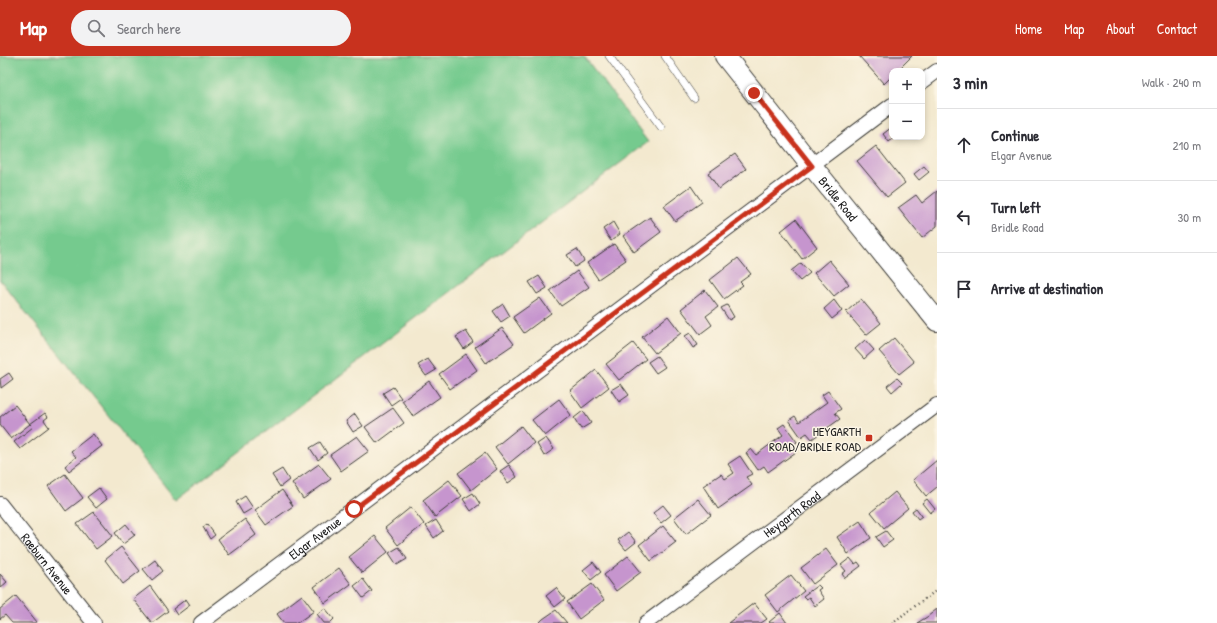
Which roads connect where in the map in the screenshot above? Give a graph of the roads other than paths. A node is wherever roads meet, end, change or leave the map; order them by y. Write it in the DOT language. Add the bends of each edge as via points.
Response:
graph roads {
  1 [pos="609,56"];
  2 [pos="665,56"];
  3 [pos="726,56"];
  4 [pos="937,71"];
  5 [pos="925,80"];
  6 [pos="694,98"];
  7 [pos="889,107"];
  8 [pos="662,127"];
  9 [pos="812,166"];
  10 [pos="937,321"];
  11 [pos="937,405"];
  12 [pos="0,504"];
  13 [pos="94,623"];
  14 [pos="201,623"];
  15 [pos="646,623"];
  1 -- 8 [label="lane"];
  2 -- 6 [label="lane"];
  3 -- 9 [label="street, Bridle Road"];
  4 -- 5 [label="street"];
  7 -- 9 [label="street, Elgar Avenue"];
  9 -- 10 [label="street, Bridle Road"];
  9 -- 14 [label="street, Elgar Avenue"];
  11 -- 15 [label="street, Heygarth Road"];
  12 -- 13 [label="street, Raeburn Avenue"];
}
